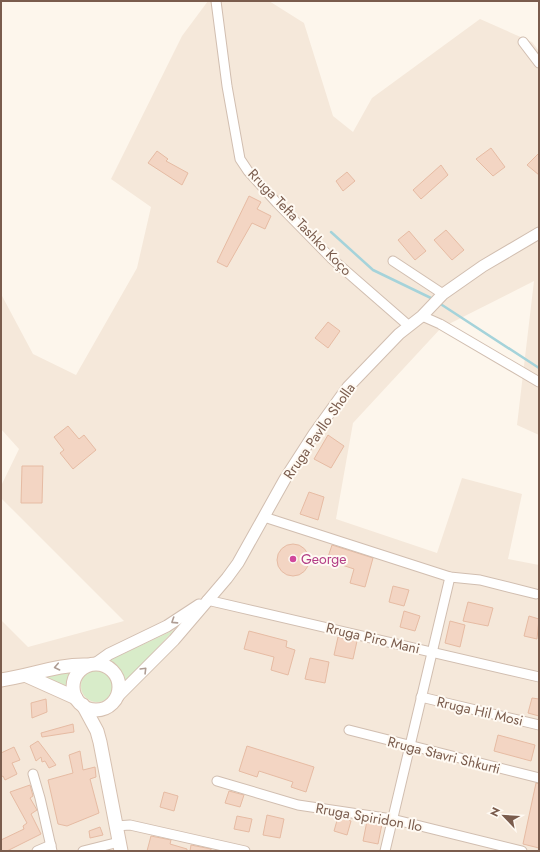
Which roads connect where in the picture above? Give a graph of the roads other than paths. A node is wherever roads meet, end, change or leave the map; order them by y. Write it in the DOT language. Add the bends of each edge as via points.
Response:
graph roads {
  1 [pos="216,1"];
  2 [pos="523,42"];
  3 [pos="539,62"];
  4 [pos="539,233"];
  5 [pos="393,261"];
  6 [pos="443,294"];
  7 [pos="426,312"];
  8 [pos="409,326"];
  9 [pos="539,382"];
  10 [pos="264,517"];
  11 [pos="450,577"];
  12 [pos="536,594"];
  13 [pos="206,600"];
  14 [pos="432,652"];
  15 [pos="91,664"];
  16 [pos="27,676"];
  17 [pos="539,677"];
  18 [pos="1,680"];
  19 [pos="421,697"];
  20 [pos="79,702"];
  21 [pos="111,702"];
  22 [pos="539,725"];
  23 [pos="349,730"];
  24 [pos="97,732"];
  25 [pos="410,747"];
  26 [pos="32,774"];
  27 [pos="539,778"];
  28 [pos="217,781"];
  29 [pos="392,819"];
  30 [pos="116,826"];
  31 [pos="120,846"];
  32 [pos="51,848"];
  33 [pos="37,851"];
  34 [pos="82,851"];
  35 [pos="245,851"];
  36 [pos="385,851"];
  37 [pos="522,851"];
  1 -- 8 [label="street, Rruga Tefta Tashko Koço" via="240,159 277,203 331,258"];
  2 -- 3 [label="street"];
  4 -- 6 [label="street, Rruga Pavllo Sholla" via="483,266"];
  5 -- 6 [label="street"];
  6 -- 7 [label="street, Rruga Pavllo Sholla"];
  7 -- 8 [label="street, Rruga Pavllo Sholla"];
  7 -- 9 [label="street" via="440,324"];
  8 -- 10 [label="street, Rruga Pavllo Sholla" via="348,387 314,434"];
  10 -- 11 [label="street"];
  10 -- 13 [label="street, Rruga Pavllo Sholla" via="238,563"];
  11 -- 12 [label="street" via="480,580"];
  11 -- 14 [label="street"];
  13 -- 14 [label="street, Rruga Piro Mani"];
  13 -- 15 [label="street, Rruga Pavllo Sholla, one-way" via="167,626"];
  21 -- 13 [label="street, Rruga Pavllo Sholla, one-way" via="174,640"];
  14 -- 17 [label="street, Rruga Piro Mani"];
  14 -- 19 [label="street"];
  15 -- 16 [label="main road, one-way" via="71,664"];
  15 -- 20 [label="main road" via="79,671 74,679 73,689"];
  15 -- 21 [label="main road" via="105,666 113,671 119,688"];
  16 -- 18 [label="main road"];
  16 -- 20 [label="main road"];
  19 -- 22 [label="street, Rruga Hil Mosi"];
  19 -- 25 [label="street"];
  20 -- 21 [label="main road" via="90,709 99,709"];
  20 -- 24 [label="main road"];
  21 -- 24 [label="main road"];
  23 -- 25 [label="street, Rruga Stavri Shkurti"];
  24 -- 30 [label="main road"];
  25 -- 27 [label="street, Rruga Stavri Shkurti"];
  25 -- 29 [label="street"];
  26 -- 32 [label="street"];
  28 -- 29 [label="street, Rruga Spiridon Ilo" via="298,805"];
  29 -- 36 [label="street"];
  29 -- 37 [label="street, Rruga Spiridon Ilo"];
  30 -- 31 [label="main road"];
  30 -- 35 [label="street" via="130,825"];
  31 -- 34 [label="street"];
  32 -- 33 [label="street"];
}
